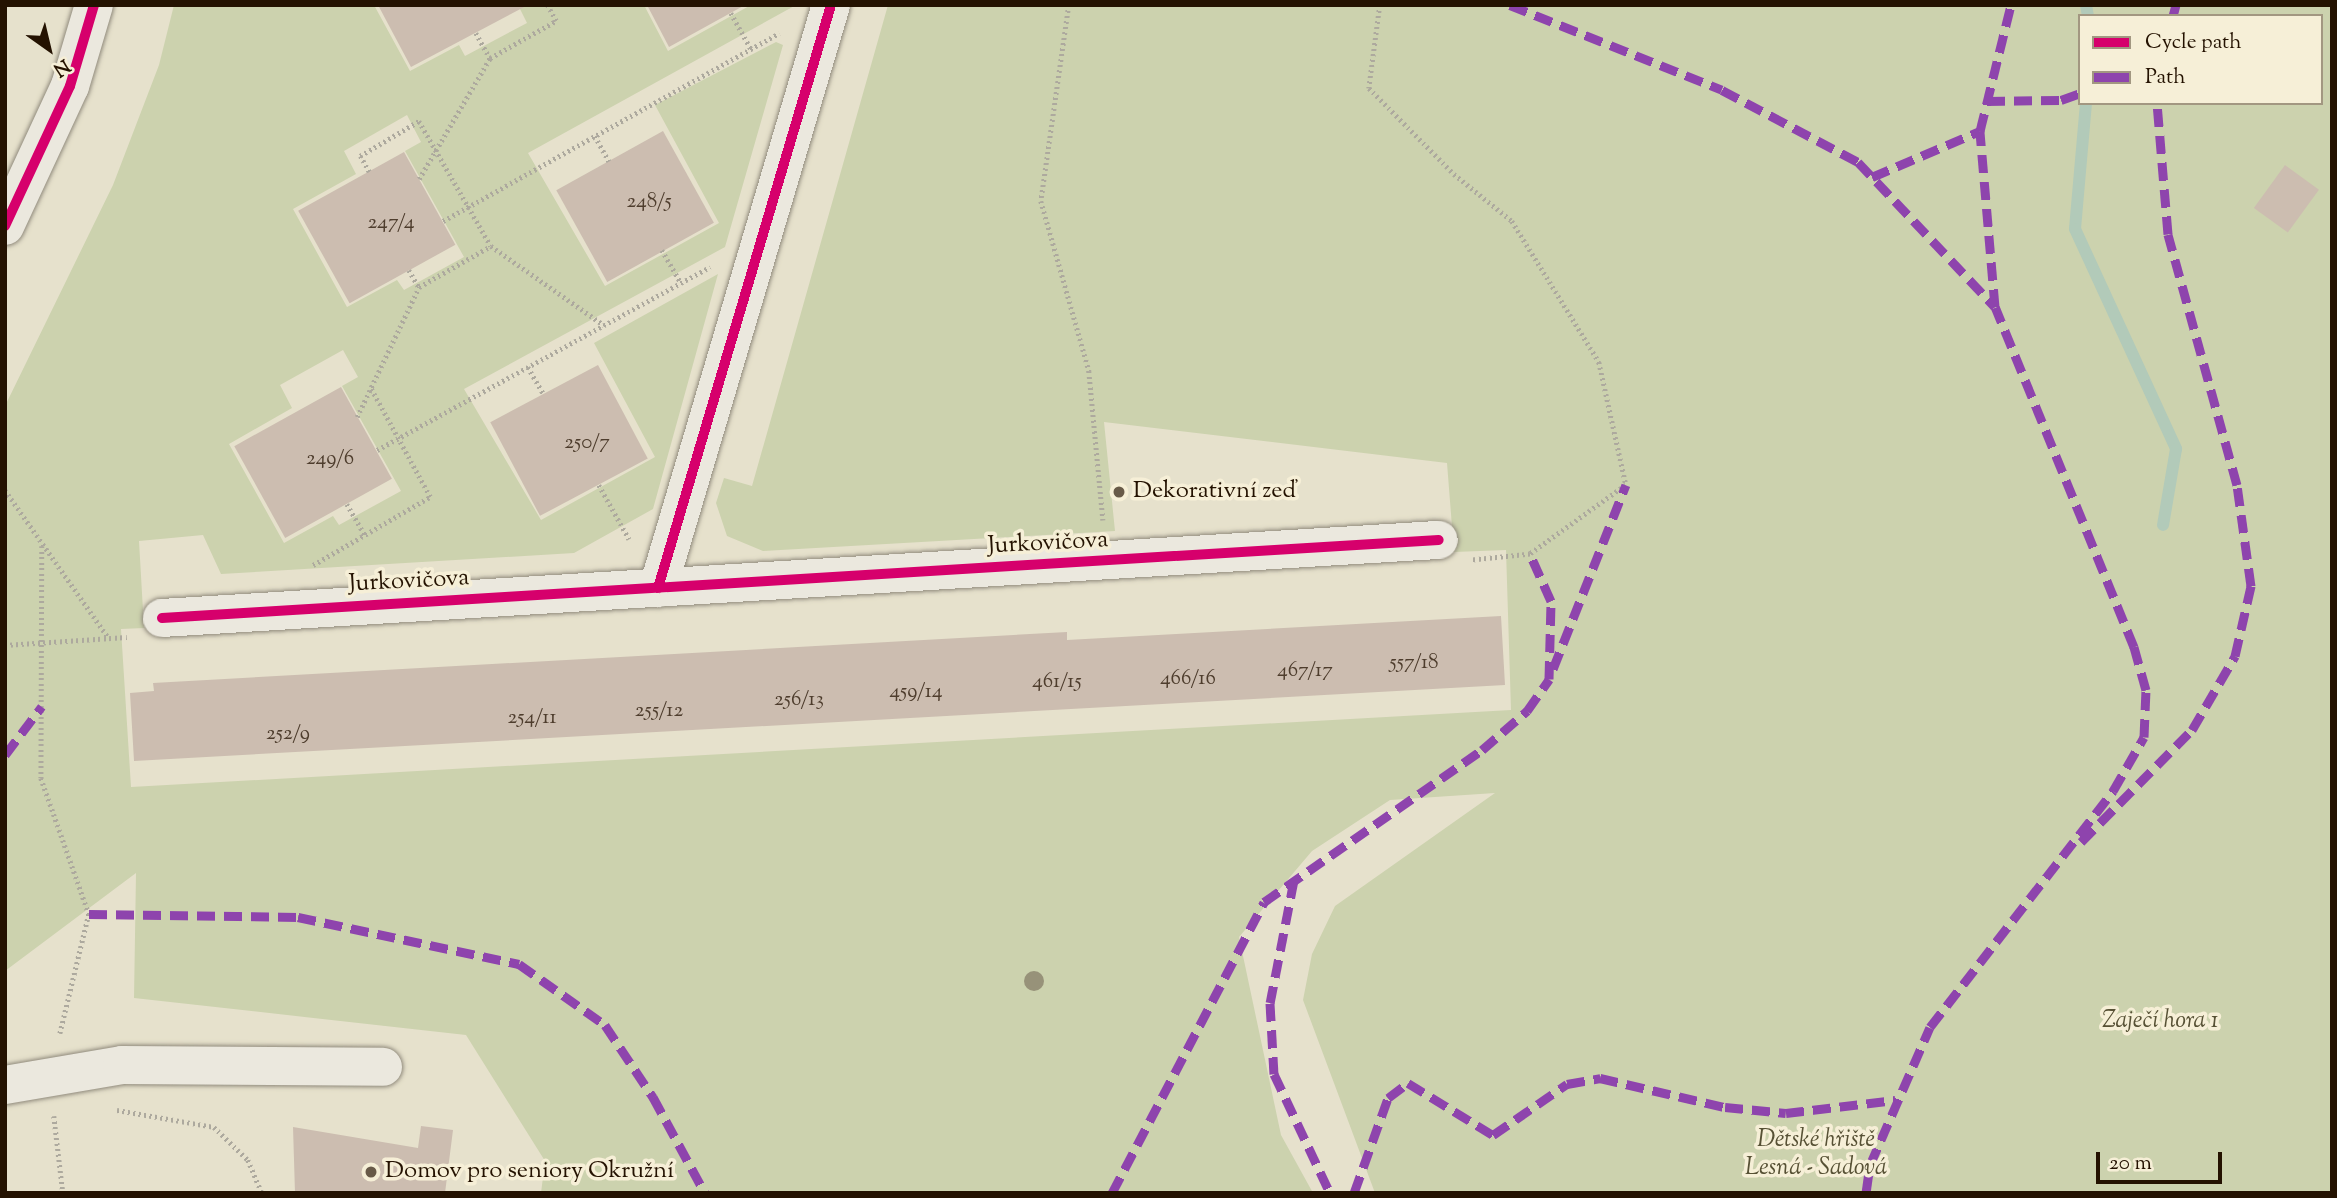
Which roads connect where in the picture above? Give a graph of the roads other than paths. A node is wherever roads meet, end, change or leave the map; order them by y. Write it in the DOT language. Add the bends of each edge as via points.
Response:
graph roads {
  1 [pos="94,5"];
  2 [pos="831,5"];
  3 [pos="5,226"];
  4 [pos="1439,540"];
  5 [pos="659,588"];
  6 [pos="152,627"];
  7 [pos="383,1067"];
  8 [pos="5,1085"];
  1 -- 3 [label="street" via="70,86"];
  2 -- 5 [label="street"];
  4 -- 5 [label="street, Jurkovičova"];
  5 -- 6 [label="street, Jurkovičova"];
  7 -- 8 [label="street" via="212,1062 122,1065"];
}
